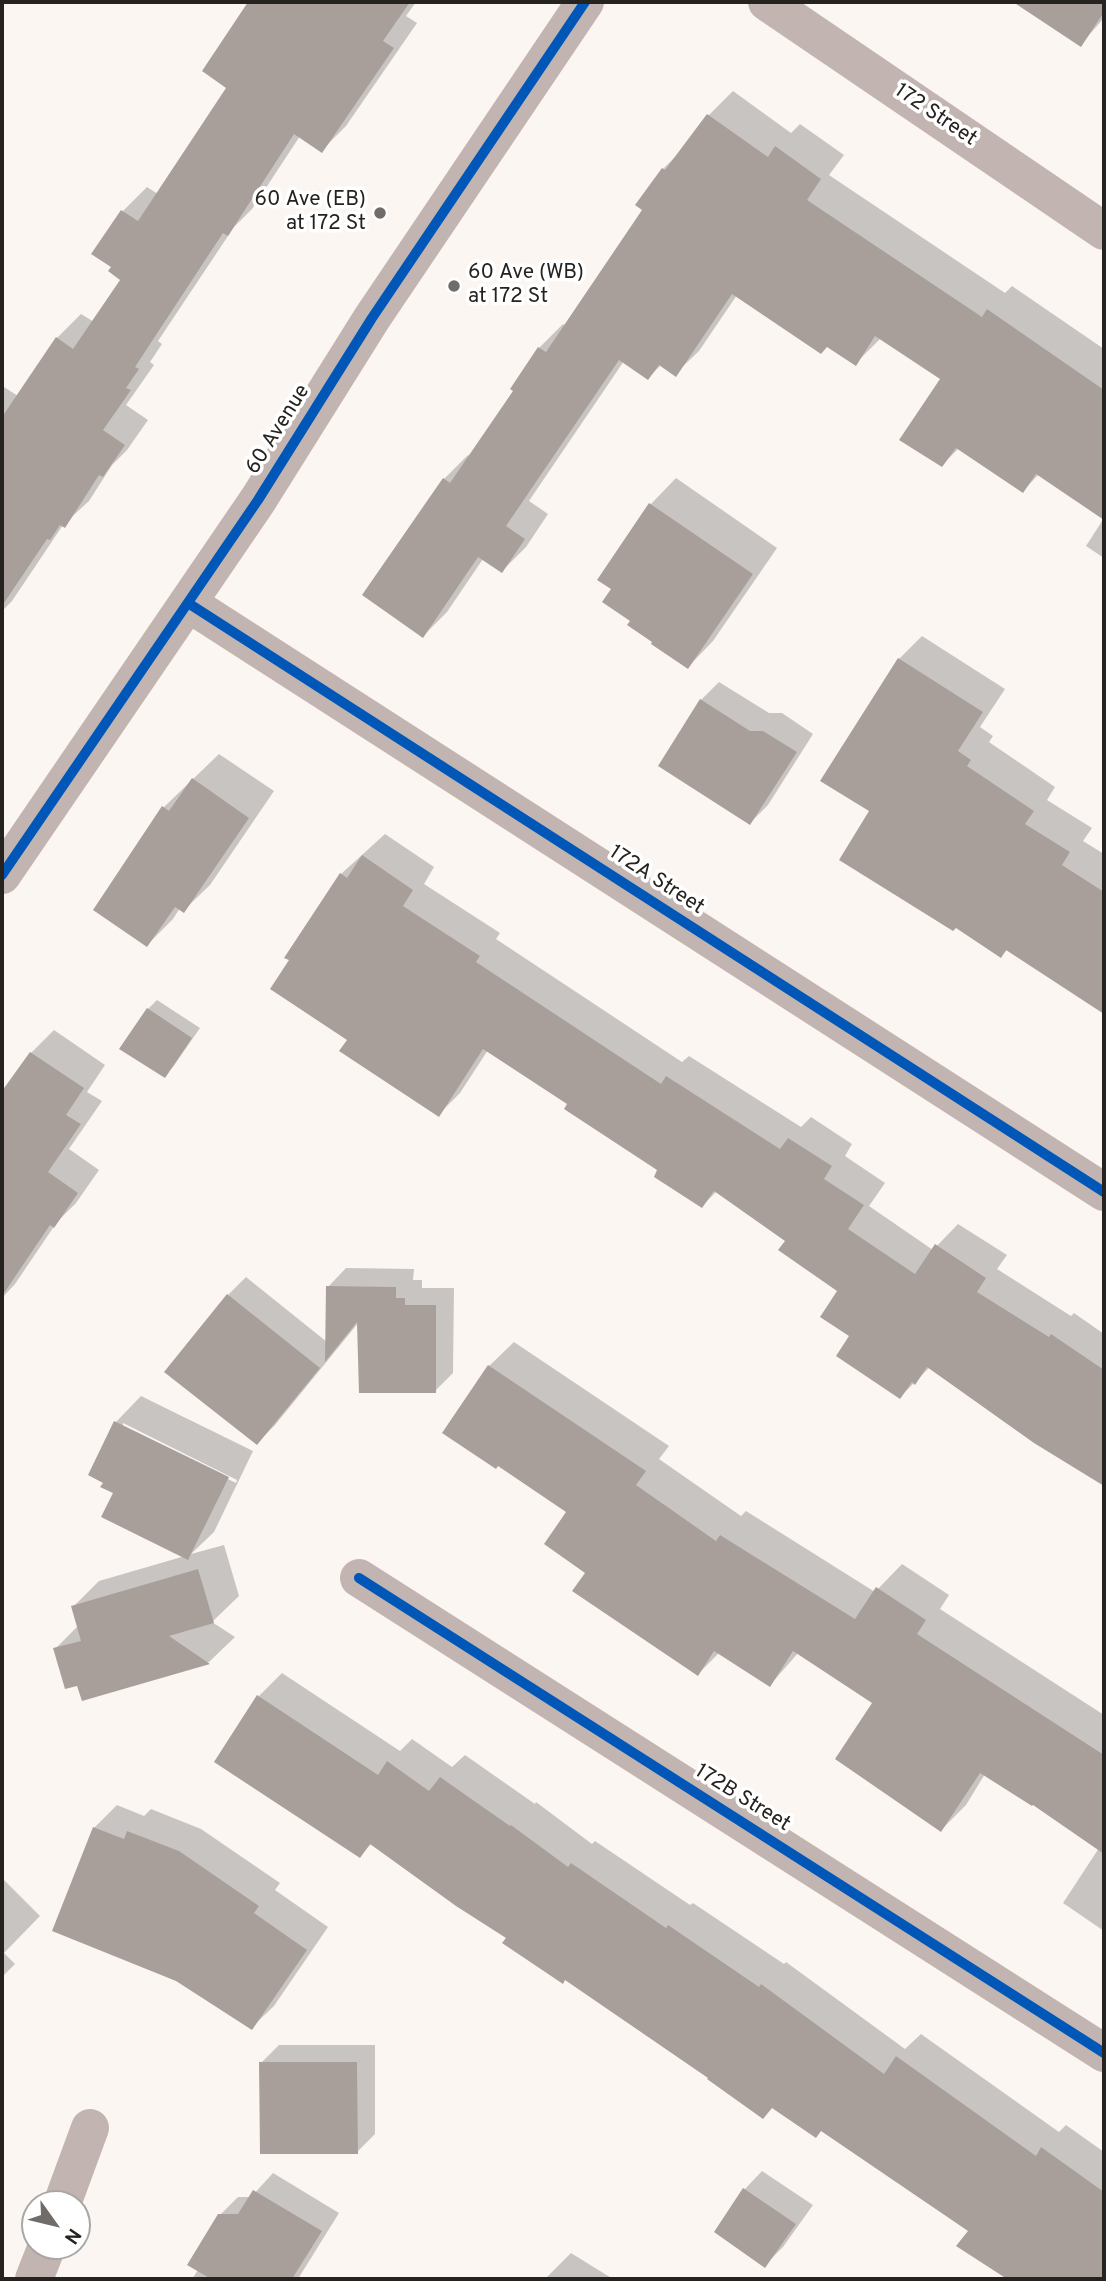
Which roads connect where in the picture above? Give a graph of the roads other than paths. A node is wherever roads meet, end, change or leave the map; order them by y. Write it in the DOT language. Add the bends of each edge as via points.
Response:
graph roads {
  1 [pos="585,2"];
  2 [pos="766,2"];
  3 [pos="1104,231"];
  4 [pos="188,603"];
  5 [pos="2,876"];
  6 [pos="1104,1192"];
  7 [pos="359,1578"];
  8 [pos="1104,2053"];
  9 [pos="90,2128"];
  10 [pos="67,2190"];
  11 [pos="41,2260"];
  12 [pos="34,2279"];
  1 -- 4 [label="street, 60 Avenue" via="372,318"];
  2 -- 3 [label="street, 172 Street"];
  4 -- 5 [label="street, 60 Avenue"];
  4 -- 6 [label="street, 172A Street"];
  7 -- 8 [label="street, 172B Street"];
  9 -- 10 [label="street"];
  11 -- 12 [label="street"];
}
